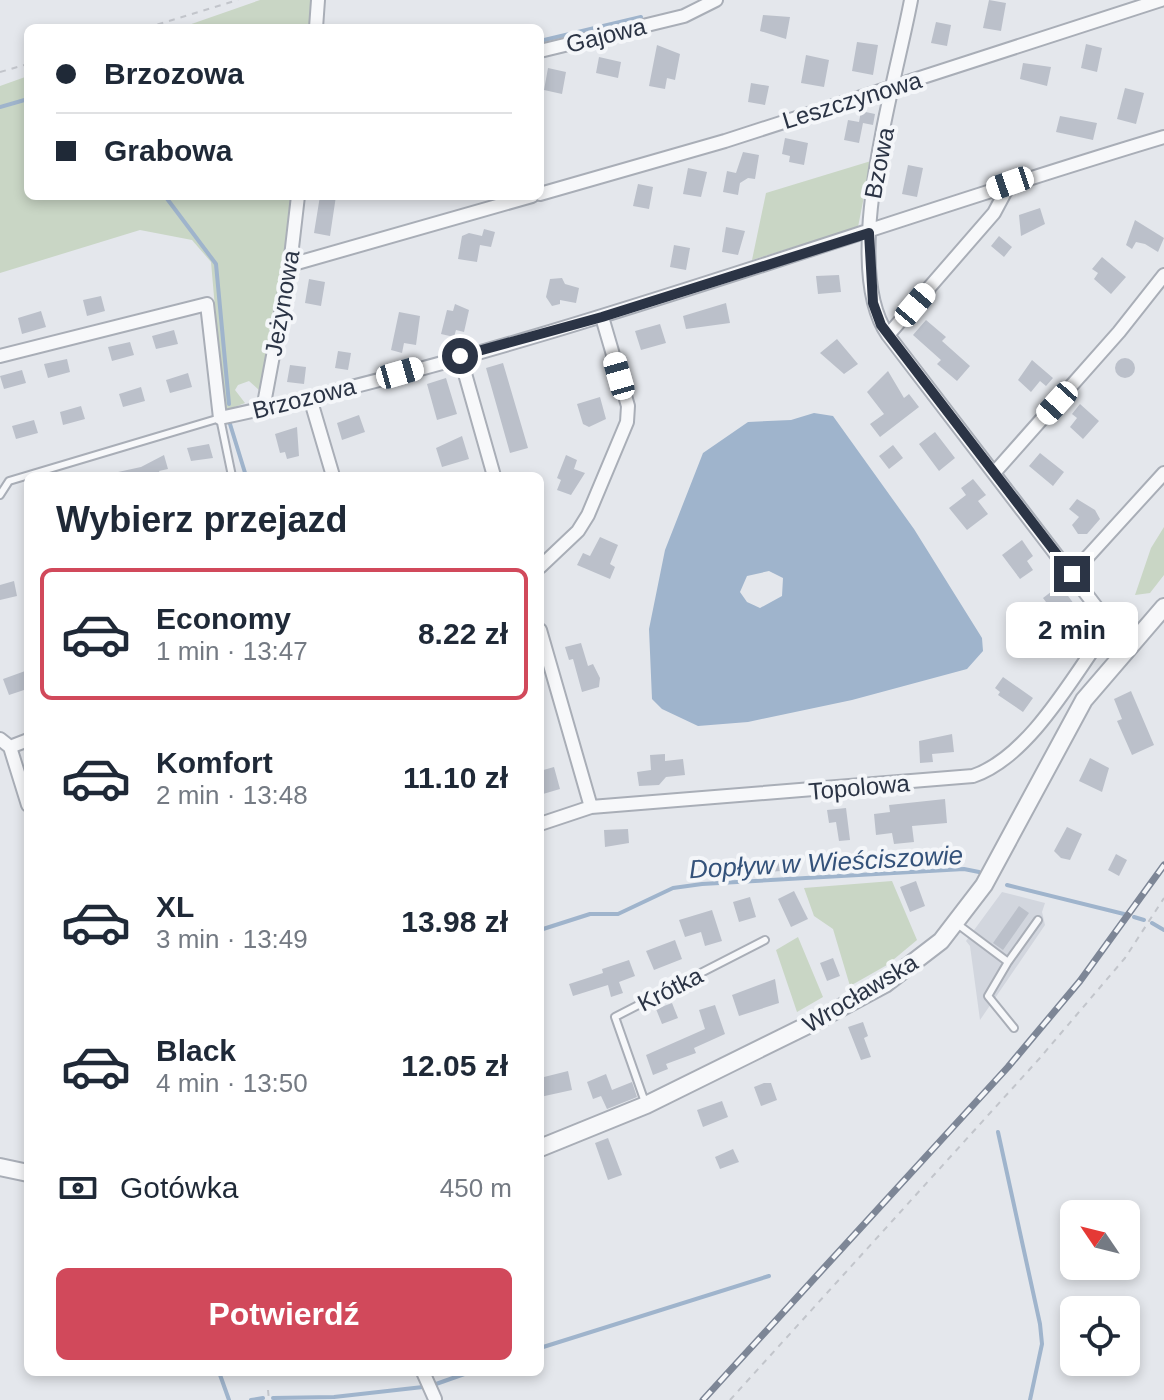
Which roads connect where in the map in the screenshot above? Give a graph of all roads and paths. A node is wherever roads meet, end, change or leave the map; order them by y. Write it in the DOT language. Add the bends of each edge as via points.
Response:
graph roads {
  1 [pos="238,0"];
  2 [pos="318,0"];
  3 [pos="911,0"];
  4 [pos="1161,0"];
  5 [pos="711,1"];
  6 [pos="159,24"];
  7 [pos="316,24"];
  8 [pos="544,50"];
  9 [pos="24,65"];
  10 [pos="0,72"];
  11 [pos="894,87"];
  12 [pos="1164,137"];
  13 [pos="1010,183"];
  14 [pos="544,193"];
  15 [pos="298,200"];
  16 [pos="518,200"];
  17 [pos="869,233"];
  18 [pos="290,265"];
  19 [pos="1164,275"];
  20 [pos="602,317"];
  21 [pos="888,335"];
  22 [pos="0,356"];
  23 [pos="460,356"];
  24 [pos="310,398"];
  25 [pos="263,409"];
  26 [pos="220,418"];
  27 [pos="39,472"];
  28 [pos="231,472"];
  29 [pos="332,472"];
  30 [pos="493,472"];
  31 [pos="994,473"];
  32 [pos="1164,473"];
  33 [pos="24,477"];
  34 [pos="0,495"];
  35 [pos="544,563"];
  36 [pos="1072,574"];
  37 [pos="1164,607"];
  38 [pos="1110,625"];
  39 [pos="544,644"];
  40 [pos="1130,645"];
  41 [pos="5,743"];
  42 [pos="24,794"];
  43 [pos="591,807"];
  44 [pos="544,823"];
  45 [pos="1164,898"];
  46 [pos="1038,920"];
  47 [pos="956,923"];
  48 [pos="765,940"];
  49 [pos="1008,962"];
  50 [pos="1014,1028"];
  51 [pos="646,1105"];
  52 [pos="544,1146"];
  53 [pos="0,1167"];
  54 [pos="24,1172"];
  55 [pos="425,1376"];
  56 [pos="268,1390"];
  57 [pos="435,1399"];
  58 [pos="269,1400"];
  59 [pos="730,1400"];
  1 -- 6 [label="path"];
  2 -- 7 [label="street"];
  3 -- 11 [label="street, Bzowa"];
  4 -- 11 [label="street, Leszczynowa"];
  5 -- 8 [label="street, Gajowa" via="684,16"];
  9 -- 10 [label="path"];
  11 -- 14 [label="street, Leszczynowa"];
  11 -- 17 [label="street, Bzowa" via="871,188"];
  12 -- 13 [label="street, Brzozowa"];
  13 -- 17 [label="street, Brzozowa"];
  13 -- 21 [label="street" via="994,213"];
  15 -- 18 [label="street, Jeżynowa"];
  16 -- 18 [label="street"];
  17 -- 20 [label="street, Brzozowa"];
  17 -- 21 [label="street, Bzowa" via="873,303"];
  18 -- 25 [label="street, Jeżynowa"];
  19 -- 31 [label="street"];
  20 -- 23 [label="street, Brzozowa"];
  20 -- 35 [label="street" via="628,406 627,422 588,515"];
  21 -- 31 [label="street, Bzowa"];
  22 -- 26 [label="street" via="207,304"];
  23 -- 24 [label="street, Brzozowa"];
  23 -- 30 [label="street"];
  24 -- 25 [label="street, Brzozowa"];
  24 -- 29 [label="street"];
  25 -- 26 [label="street, Brzozowa"];
  26 -- 27 [label="lane, Brzozowa"];
  26 -- 28 [label="lane"];
  31 -- 36 [label="street, Bzowa"];
  32 -- 36 [label="street"];
  33 -- 34 [label="lane, Brzozowa" via="9,481"];
  36 -- 38 [label="street, Bzowa"];
  37 -- 40 [label="street, Wrocławska"];
  38 -- 40 [label="street, Bzowa"];
  38 -- 43 [label="street, Topolowa" via="1023,744 990,771"];
  39 -- 43 [label="street"];
  40 -- 47 [label="street, Wrocławska" via="1084,700 990,875"];
  41 -- 42 [label="street"];
  43 -- 44 [label="street, Topolowa"];
  45 -- 59 [label="path" via="1125,958 1039,1059"];
  46 -- 49 [label="lane"];
  47 -- 49 [label="lane"];
  47 -- 51 [label="street, Wrocławska" via="885,984"];
  48 -- 51 [label="lane, Krótka" via="615,1017"];
  49 -- 50 [label="lane" via="988,996"];
  51 -- 52 [label="street, Wrocławska"];
  53 -- 54 [label="street"];
  55 -- 57 [label="street"];
  56 -- 58 [label="path"];
}
